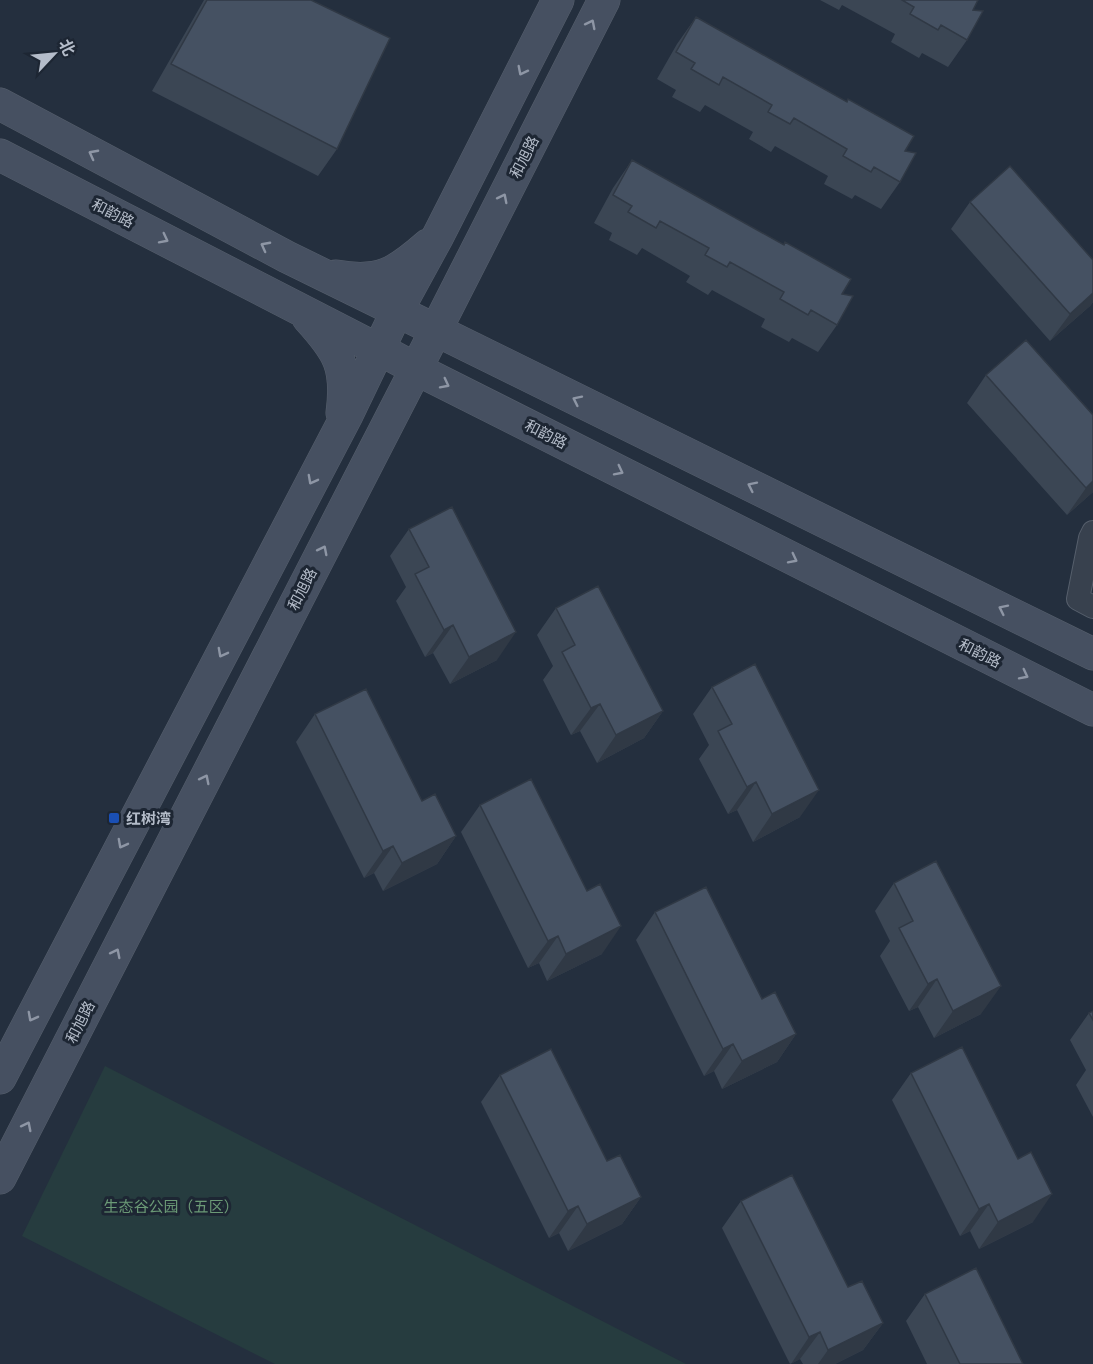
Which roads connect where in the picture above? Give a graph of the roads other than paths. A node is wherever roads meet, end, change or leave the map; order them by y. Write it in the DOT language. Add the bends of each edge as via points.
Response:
graph roads {
  1 [pos="558,0"];
  2 [pos="604,0"];
  3 [pos="0,104"];
  4 [pos="0,155"];
  5 [pos="438,236"];
  6 [pos="476,250"];
  7 [pos="317,273"];
  8 [pos="300,309"];
  9 [pos="397,311"];
  10 [pos="355,315"];
  11 [pos="435,330"];
  12 [pos="375,350"];
  13 [pos="416,369"];
  14 [pos="339,428"];
  15 [pos="369,460"];
  16 [pos="1093,532"];
  17 [pos="1093,607"];
  18 [pos="1093,654"];
  19 [pos="1093,710"];
  20 [pos="0,1078"];
  21 [pos="0,1178"];
  1 -- 5 [label="main road, one-way"];
  6 -- 2 [label="main road, 和旭路, one-way"];
  7 -- 3 [label="main road, one-way"];
  4 -- 8 [label="main road, 和韵路, one-way"];
  5 -- 7 [label="main road" via="408,262 378,277 346,278"];
  5 -- 9 [label="main road"];
  6 -- 9 [label="main road" via="445,283"];
  6 -- 11 [label="main road, 和旭路"];
  7 -- 9 [label="main road"];
  7 -- 10 [label="main road"];
  8 -- 10 [label="main road"];
  8 -- 12 [label="main road, 和韵路"];
  8 -- 14 [label="main road" via="336,352 342,369"];
  9 -- 10 [label="main road"];
  9 -- 11 [label="main road"];
  9 -- 12 [label="main road"];
  10 -- 12 [label="main road"];
  11 -- 13 [label="main road, 和旭路"];
  18 -- 11 [label="main road, one-way"];
  12 -- 13 [label="main road, 和韵路"];
  12 -- 14 [label="main road"];
  12 -- 15 [label="main road" via="381,399"];
  13 -- 15 [label="main road, 和旭路"];
  13 -- 19 [label="main road, 和韵路, one-way"];
  14 -- 20 [label="main road, one-way"];
  21 -- 15 [label="main road, 和旭路, one-way"];
  16 -- 17 [label="street" via="1078,599"];
}
